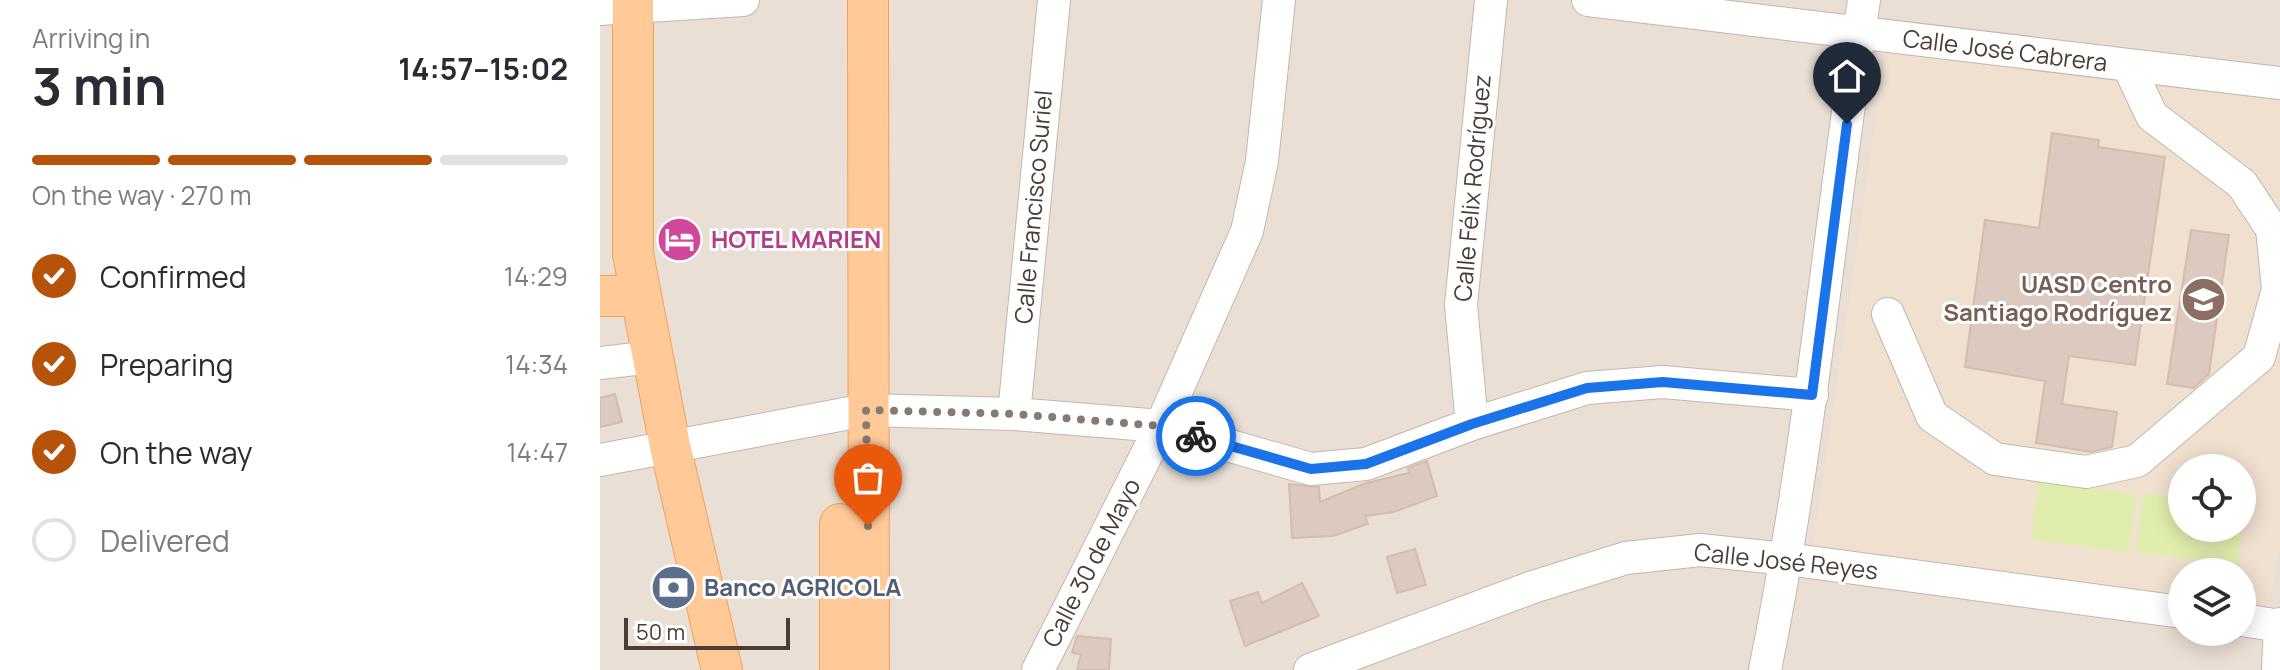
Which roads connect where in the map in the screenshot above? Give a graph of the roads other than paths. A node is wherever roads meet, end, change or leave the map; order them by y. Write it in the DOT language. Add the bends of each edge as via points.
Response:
graph roads {
  1 [pos="743,0"];
  2 [pos="843,0"];
  3 [pos="868,0"];
  4 [pos="1054,0"];
  5 [pos="1279,0"];
  6 [pos="1491,0"];
  7 [pos="1588,0"];
  8 [pos="1864,0"];
  9 [pos="622,5"];
  10 [pos="1859,34"];
  11 [pos="2128,65"];
  12 [pos="2280,83"];
  13 [pos="617,254"];
  14 [pos="600,296"];
  15 [pos="639,296"];
  16 [pos="1888,314"];
  17 [pos="652,357"];
  18 [pos="600,363"];
  19 [pos="1812,395"];
  20 [pos="853,412"];
  21 [pos="1014,414"];
  22 [pos="1472,424"];
  23 [pos="1161,426"];
  24 [pos="670,446"];
  25 [pos="600,460"];
  26 [pos="1787,559"];
  27 [pos="2168,610"];
  28 [pos="2256,622"];
  29 [pos="2280,625"];
  30 [pos="722,670"];
  31 [pos="840,670"];
  32 [pos="869,670"];
  33 [pos="1038,670"];
  34 [pos="1310,670"];
  35 [pos="1765,670"];
  36 [pos="2278,670"];
  1 -- 9 [label="street"];
  2 -- 20 [label="main road"];
  3 -- 20 [label="main road"];
  4 -- 21 [label="street, Calle Francisco Suriel"];
  5 -- 23 [label="street, Calle 30 de Mayo" via="1262,161 1247,231"];
  6 -- 22 [label="street, Calle Félix Rodríguez" via="1461,305"];
  7 -- 10 [label="street, Calle José Cabrera"];
  8 -- 10 [label="street"];
  9 -- 13 [label="main road"];
  10 -- 11 [label="street, Calle José Cabrera"];
  10 -- 19 [label="street"];
  11 -- 12 [label="street, Calle José Cabrera"];
  11 -- 16 [label="street" via="2152,116 2242,184 2272,229 2278,289 2259,357 2137,461 2086,472 1995,459 1932,416"];
  13 -- 15 [label="main road"];
  14 -- 15 [label="main road"];
  15 -- 17 [label="main road"];
  17 -- 18 [label="street"];
  17 -- 24 [label="main road"];
  19 -- 22 [label="street" via="1663,382 1587,388"];
  19 -- 26 [label="street"];
  20 -- 21 [label="street"];
  20 -- 24 [label="street"];
  20 -- 31 [label="main road"];
  20 -- 32 [label="main road"];
  21 -- 23 [label="street"];
  22 -- 23 [label="street" via="1366,464 1311,469"];
  23 -- 33 [label="street, Calle 30 de Mayo"];
  24 -- 25 [label="street"];
  24 -- 30 [label="main road"];
  26 -- 27 [label="street, Calle José Reyes"];
  26 -- 34 [label="street, Calle José Reyes" via="1700,550 1626,558"];
  26 -- 35 [label="street"];
  28 -- 29 [label="street"];
  29 -- 36 [label="street"];
}
